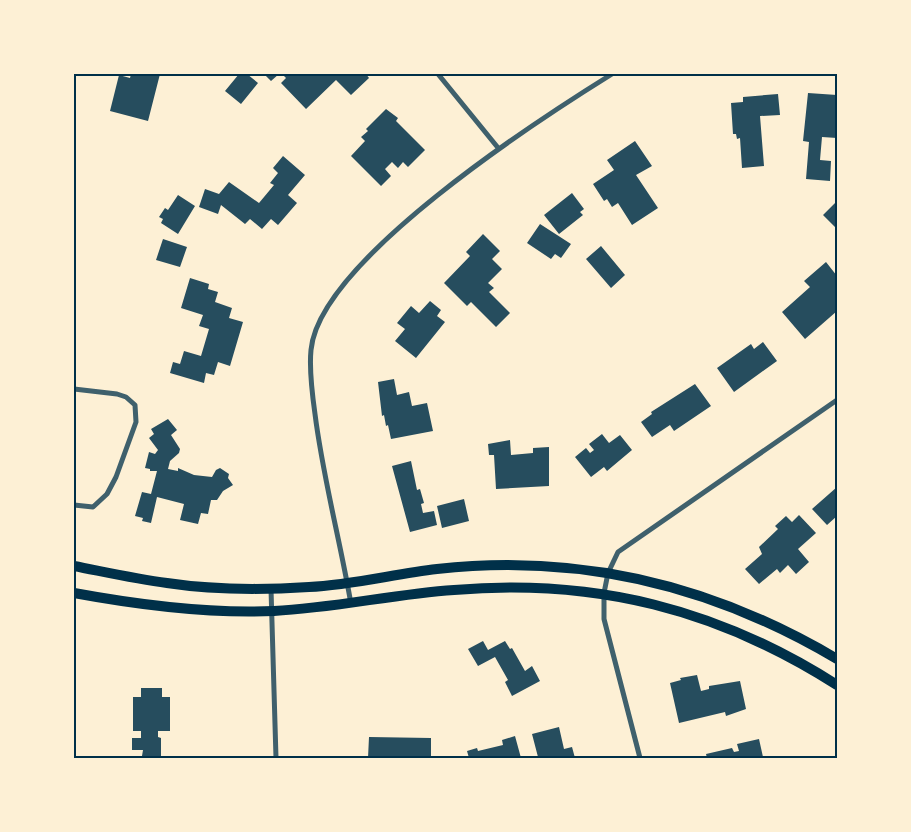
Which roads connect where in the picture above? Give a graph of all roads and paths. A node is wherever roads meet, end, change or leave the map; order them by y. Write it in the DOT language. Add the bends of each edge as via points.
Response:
graph roads {
  1 [pos="438,74"];
  2 [pos="612,74"];
  3 [pos="499,149"];
  4 [pos="74,389"];
  5 [pos="837,400"];
  6 [pos="74,505"];
  7 [pos="74,566"];
  8 [pos="608,573"];
  9 [pos="348,583"];
  10 [pos="271,588"];
  11 [pos="74,592"];
  12 [pos="604,593"];
  13 [pos="352,604"];
  14 [pos="272,611"];
  15 [pos="837,659"];
  16 [pos="837,685"];
  17 [pos="276,758"];
  18 [pos="640,758"];
  1 -- 3 [label="street"];
  2 -- 3 [label="street"];
  3 -- 9 [label="street" via="462,175 344,281 328,302 313,334 310,350 312,392 320,457"];
  4 -- 6 [label="street" via="126,398 134,406 136,422 108,494 93,507"];
  5 -- 8 [label="street" via="618,552"];
  7 -- 10 [label="main road" via="167,583"];
  8 -- 9 [label="main road" via="558,567 489,566 438,569"];
  8 -- 12 [label="street"];
  8 -- 15 [label="main road" via="664,584 728,605 763,619"];
  9 -- 10 [label="main road"];
  9 -- 13 [label="street"];
  10 -- 14 [label="street"];
  11 -- 14 [label="main road" via="185,608"];
  12 -- 13 [label="main road" via="542,587 487,588"];
  12 -- 16 [label="main road" via="672,608 710,621 777,651"];
  12 -- 18 [label="street" via="604,619"];
  13 -- 14 [label="main road"];
  14 -- 17 [label="street"];
}
